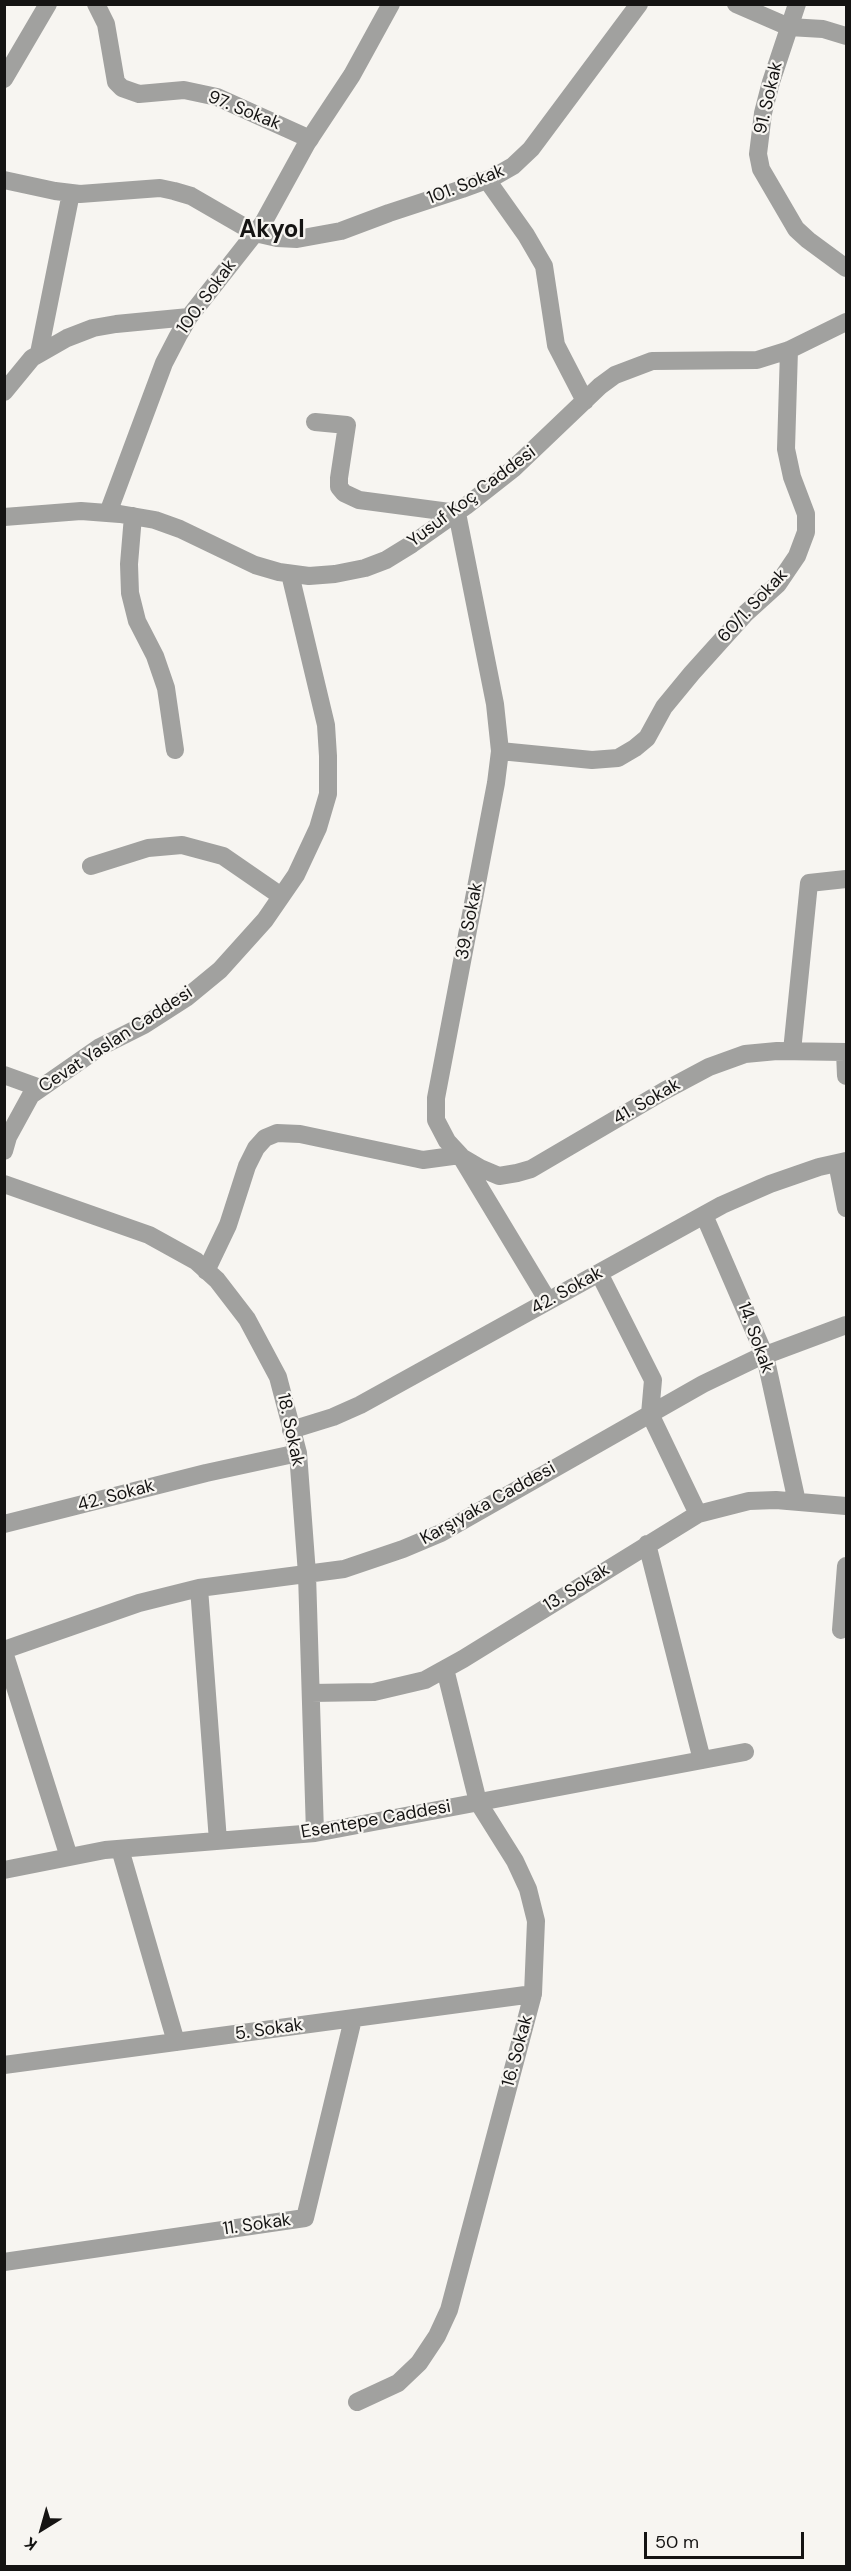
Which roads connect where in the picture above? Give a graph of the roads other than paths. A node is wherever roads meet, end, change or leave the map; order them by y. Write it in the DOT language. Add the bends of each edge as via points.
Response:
graph roads {
  1 [pos="48,4"];
  2 [pos="96,4"];
  3 [pos="391,4"];
  4 [pos="639,4"];
  5 [pos="736,4"];
  6 [pos="797,4"];
  7 [pos="789,27"];
  8 [pos="846,36"];
  9 [pos="4,79"];
  10 [pos="310,139"];
  11 [pos="4,180"];
  12 [pos="487,180"];
  13 [pos="71,193"];
  14 [pos="255,233"];
  15 [pos="846,268"];
  16 [pos="189,317"];
  17 [pos="846,322"];
  18 [pos="789,350"];
  19 [pos="39,353"];
  20 [pos="4,392"];
  21 [pos="585,401"];
  22 [pos="315,422"];
  23 [pos="108,513"];
  24 [pos="457,513"];
  25 [pos="133,516"];
  26 [pos="4,517"];
  27 [pos="290,574"];
  28 [pos="175,750"];
  29 [pos="500,751"];
  30 [pos="91,866"];
  31 [pos="846,879"];
  32 [pos="281,896"];
  33 [pos="792,1051"];
  34 [pos="846,1052"];
  35 [pos="4,1075"];
  36 [pos="846,1076"];
  37 [pos="40,1088"];
  38 [pos="4,1150"];
  39 [pos="460,1155"];
  40 [pos="842,1162"];
  41 [pos="4,1184"];
  42 [pos="846,1208"];
  43 [pos="704,1215"];
  44 [pos="206,1271"];
  45 [pos="599,1273"];
  46 [pos="548,1301"];
  47 [pos="846,1325"];
  48 [pos="765,1356"];
  49 [pos="650,1414"];
  50 [pos="291,1430"];
  51 [pos="298,1453"];
  52 [pos="797,1502"];
  53 [pos="846,1506"];
  54 [pos="698,1514"];
  55 [pos="4,1524"];
  56 [pos="647,1544"];
  57 [pos="846,1566"];
  58 [pos="307,1574"];
  59 [pos="200,1588"];
  60 [pos="841,1630"];
  61 [pos="4,1651"];
  62 [pos="446,1669"];
  63 [pos="311,1693"];
  64 [pos="745,1752"];
  65 [pos="702,1760"];
  66 [pos="478,1803"];
  67 [pos="315,1833"];
  68 [pos="218,1841"];
  69 [pos="120,1849"];
  70 [pos="69,1857"];
  71 [pos="4,1870"];
  72 [pos="533,1994"];
  73 [pos="353,2019"];
  74 [pos="176,2042"];
  75 [pos="4,2065"];
  76 [pos="4,2262"];
  77 [pos="357,2402"];
  1 -- 9 [label="street"];
  2 -- 10 [label="street, 97. Sokak" via="106,24 116,82 122,88 139,94 184,90 217,97"];
  3 -- 10 [label="street, 100. Sokak" via="364,55"];
  4 -- 12 [label="street, 101. Sokak" via="531,149 513,166"];
  5 -- 7 [label="street"];
  6 -- 7 [label="street, 91. Sokak"];
  7 -- 8 [label="street"];
  7 -- 15 [label="street, 91. Sokak" via="763,113 758,154 761,169 796,229"];
  10 -- 14 [label="street, 100. Sokak"];
  11 -- 13 [label="street"];
  12 -- 14 [label="street, 101. Sokak" via="341,231 297,239"];
  12 -- 21 [label="street" via="544,266 556,345"];
  13 -- 14 [label="street" via="107,194 160,188 174,191 191,196"];
  13 -- 19 [label="street"];
  14 -- 16 [label="street, 100. Sokak"];
  16 -- 19 [label="street" via="93,328"];
  16 -- 23 [label="street, 100. Sokak" via="164,363"];
  17 -- 18 [label="street, Yusuf Koç Caddesi"];
  18 -- 21 [label="street, Yusuf Koç Caddesi" via="757,360 652,361 615,375"];
  18 -- 29 [label="street, 60/1. Sokak" via="786,449 806,514 806,532 797,556 778,584 692,673 664,707 647,738 618,758 592,760"];
  19 -- 20 [label="street"];
  21 -- 24 [label="street, Yusuf Koç Caddesi" via="513,469"];
  22 -- 24 [label="street" via="347,425 339,478 344,493 359,500"];
  23 -- 25 [label="street, Yusuf Koç Caddesi"];
  23 -- 26 [label="street, Yusuf Koç Caddesi" via="81,511"];
  24 -- 27 [label="street, Yusuf Koç Caddesi" via="386,560 365,568 318,576"];
  24 -- 29 [label="street, 39. Sokak" via="495,704"];
  25 -- 27 [label="street, Yusuf Koç Caddesi" via="180,529 255,566"];
  25 -- 28 [label="street" via="130,593 137,621 166,688"];
  27 -- 32 [label="street, Cevat Yaslan Caddesi" via="326,725 328,794 318,828 296,875"];
  29 -- 39 [label="street, 39. Sokak" via="436,1098 436,1120"];
  30 -- 32 [label="street" via="148,848 182,845 223,856"];
  31 -- 33 [label="street" via="809,883"];
  32 -- 37 [label="street, Cevat Yaslan Caddesi" via="220,970 186,998 100,1047"];
  33 -- 34 [label="street, 41. Sokak"];
  33 -- 39 [label="street, 41. Sokak" via="746,1054 709,1067 531,1169 499,1176"];
  34 -- 36 [label="street"];
  35 -- 37 [label="street"];
  37 -- 38 [label="street, Cevat Yaslan Caddesi" via="18,1115"];
  39 -- 44 [label="street" via="423,1160 300,1134 277,1133 265,1138 247,1166 228,1225"];
  39 -- 46 [label="street, 39. Sokak"];
  40 -- 42 [label="street"];
  40 -- 43 [label="street, 42. Sokak" via="770,1184"];
  41 -- 44 [label="street, 18. Sokak" via="149,1236 175,1248"];
  43 -- 45 [label="street, 42. Sokak"];
  43 -- 48 [label="street, 14. Sokak"];
  44 -- 50 [label="street, 18. Sokak" via="230,1295 262,1343 278,1377"];
  45 -- 46 [label="street, 42. Sokak"];
  45 -- 49 [label="street" via="653,1380"];
  46 -- 50 [label="street, 42. Sokak" via="360,1405"];
  47 -- 48 [label="street, Karşıyaka Caddesi"];
  48 -- 49 [label="street, Karşıyaka Caddesi"];
  48 -- 52 [label="street, 14. Sokak"];
  49 -- 54 [label="street"];
  49 -- 58 [label="street, Karşıyaka Caddesi" via="441,1533 344,1569"];
  50 -- 51 [label="street, 18. Sokak"];
  51 -- 55 [label="street, 42. Sokak"];
  51 -- 58 [label="street, 18. Sokak"];
  52 -- 53 [label="street, 13. Sokak"];
  52 -- 54 [label="street, 13. Sokak" via="749,1501"];
  54 -- 56 [label="street, 13. Sokak"];
  56 -- 62 [label="street, 13. Sokak"];
  56 -- 65 [label="street"];
  57 -- 60 [label="street"];
  58 -- 59 [label="street, Karşıyaka Caddesi"];
  58 -- 63 [label="street, 18. Sokak"];
  59 -- 61 [label="street, Karşıyaka Caddesi" via="139,1603"];
  59 -- 68 [label="street"];
  61 -- 70 [label="street"];
  62 -- 63 [label="street, 13. Sokak" via="425,1680 374,1692"];
  62 -- 66 [label="street, 16. Sokak"];
  63 -- 67 [label="street, 18. Sokak"];
  64 -- 65 [label="street, Esentepe Caddesi"];
  65 -- 66 [label="street, Esentepe Caddesi"];
  66 -- 67 [label="street, Esentepe Caddesi"];
  66 -- 72 [label="street, 16. Sokak" via="528,1889 536,1921"];
  67 -- 68 [label="street, Esentepe Caddesi"];
  68 -- 69 [label="street, Esentepe Caddesi"];
  69 -- 70 [label="street, Esentepe Caddesi"];
  69 -- 74 [label="street"];
  70 -- 71 [label="street, Esentepe Caddesi"];
  72 -- 73 [label="street, 5. Sokak"];
  72 -- 77 [label="street, 16. Sokak" via="449,2310 419,2363 398,2383"];
  73 -- 74 [label="street, 5. Sokak"];
  73 -- 76 [label="street, 11. Sokak" via="305,2218"];
  74 -- 75 [label="street, 5. Sokak"];
}
